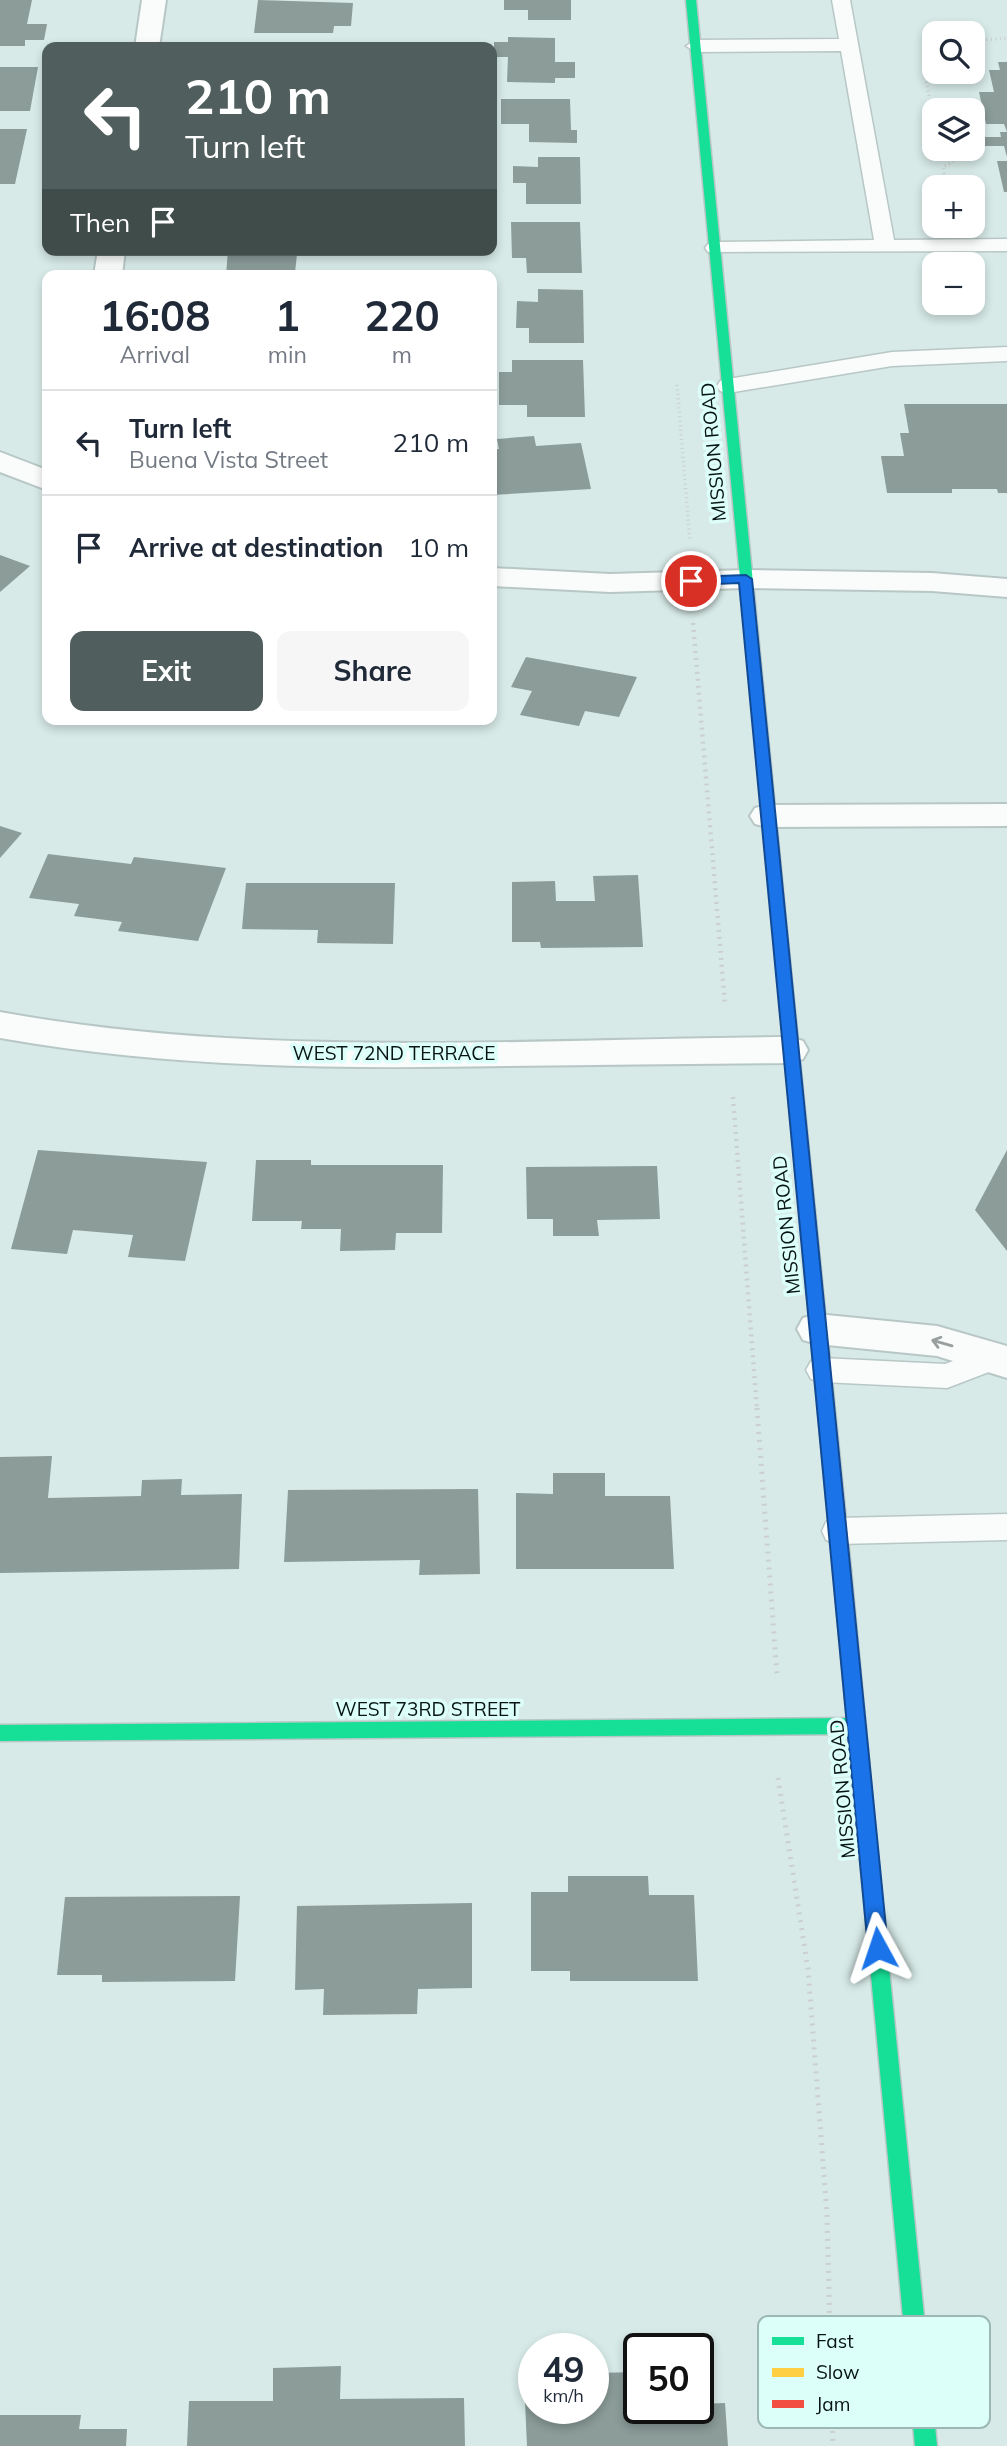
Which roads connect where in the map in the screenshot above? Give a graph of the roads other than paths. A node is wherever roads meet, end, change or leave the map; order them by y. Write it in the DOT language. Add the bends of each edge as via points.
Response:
graph roads {
  1 [pos="154,0"];
  2 [pos="691,0"];
  3 [pos="841,0"];
  4 [pos="148,42"];
  5 [pos="849,45"];
  6 [pos="696,46"];
  7 [pos="885,245"];
  8 [pos="1007,245"];
  9 [pos="715,248"];
  10 [pos="1007,354"];
  11 [pos="728,386"];
  12 [pos="0,461"];
  13 [pos="42,479"];
  14 [pos="497,577"];
  15 [pos="746,579"];
  16 [pos="1007,588"];
  17 [pos="1007,815"];
  18 [pos="768,816"];
  19 [pos="0,1025"];
  20 [pos="790,1050"];
  21 [pos="817,1329"];
  22 [pos="999,1361"];
  23 [pos="822,1370"];
  24 [pos="1007,1527"];
  25 [pos="838,1531"];
  26 [pos="857,1726"];
  27 [pos="0,1733"];
  28 [pos="914,2316"];
  29 [pos="924,2428"];
  30 [pos="926,2446"];
  1 -- 4 [label="street"];
  2 -- 6 [label="main road, MISSION ROAD"];
  3 -- 5 [label="lane"];
  5 -- 6 [label="lane"];
  5 -- 7 [label="lane"];
  6 -- 9 [label="main road, MISSION ROAD"];
  7 -- 8 [label="lane"];
  7 -- 9 [label="lane"];
  9 -- 11 [label="main road, MISSION ROAD"];
  10 -- 11 [label="lane" via="892,359"];
  11 -- 15 [label="main road, MISSION ROAD"];
  12 -- 13 [label="street"];
  14 -- 15 [label="street" via="610,583"];
  15 -- 16 [label="street"];
  15 -- 18 [label="main road, MISSION ROAD"];
  17 -- 18 [label="street"];
  18 -- 20 [label="main road, MISSION ROAD"];
  19 -- 20 [label="street, WEST 72ND TERRACE" via="178,1048 320,1055"];
  20 -- 21 [label="main road, MISSION ROAD"];
  22 -- 21 [label="street, one-way" via="937,1341"];
  21 -- 23 [label="main road, MISSION ROAD"];
  22 -- 23 [label="lane" via="947,1376"];
  23 -- 25 [label="main road, MISSION ROAD"];
  24 -- 25 [label="lane"];
  25 -- 26 [label="main road, MISSION ROAD"];
  26 -- 27 [label="main road, WEST 73RD STREET"];
  26 -- 28 [label="main road, MISSION ROAD"];
  29 -- 30 [label="main road, MISSION ROAD"];
}
